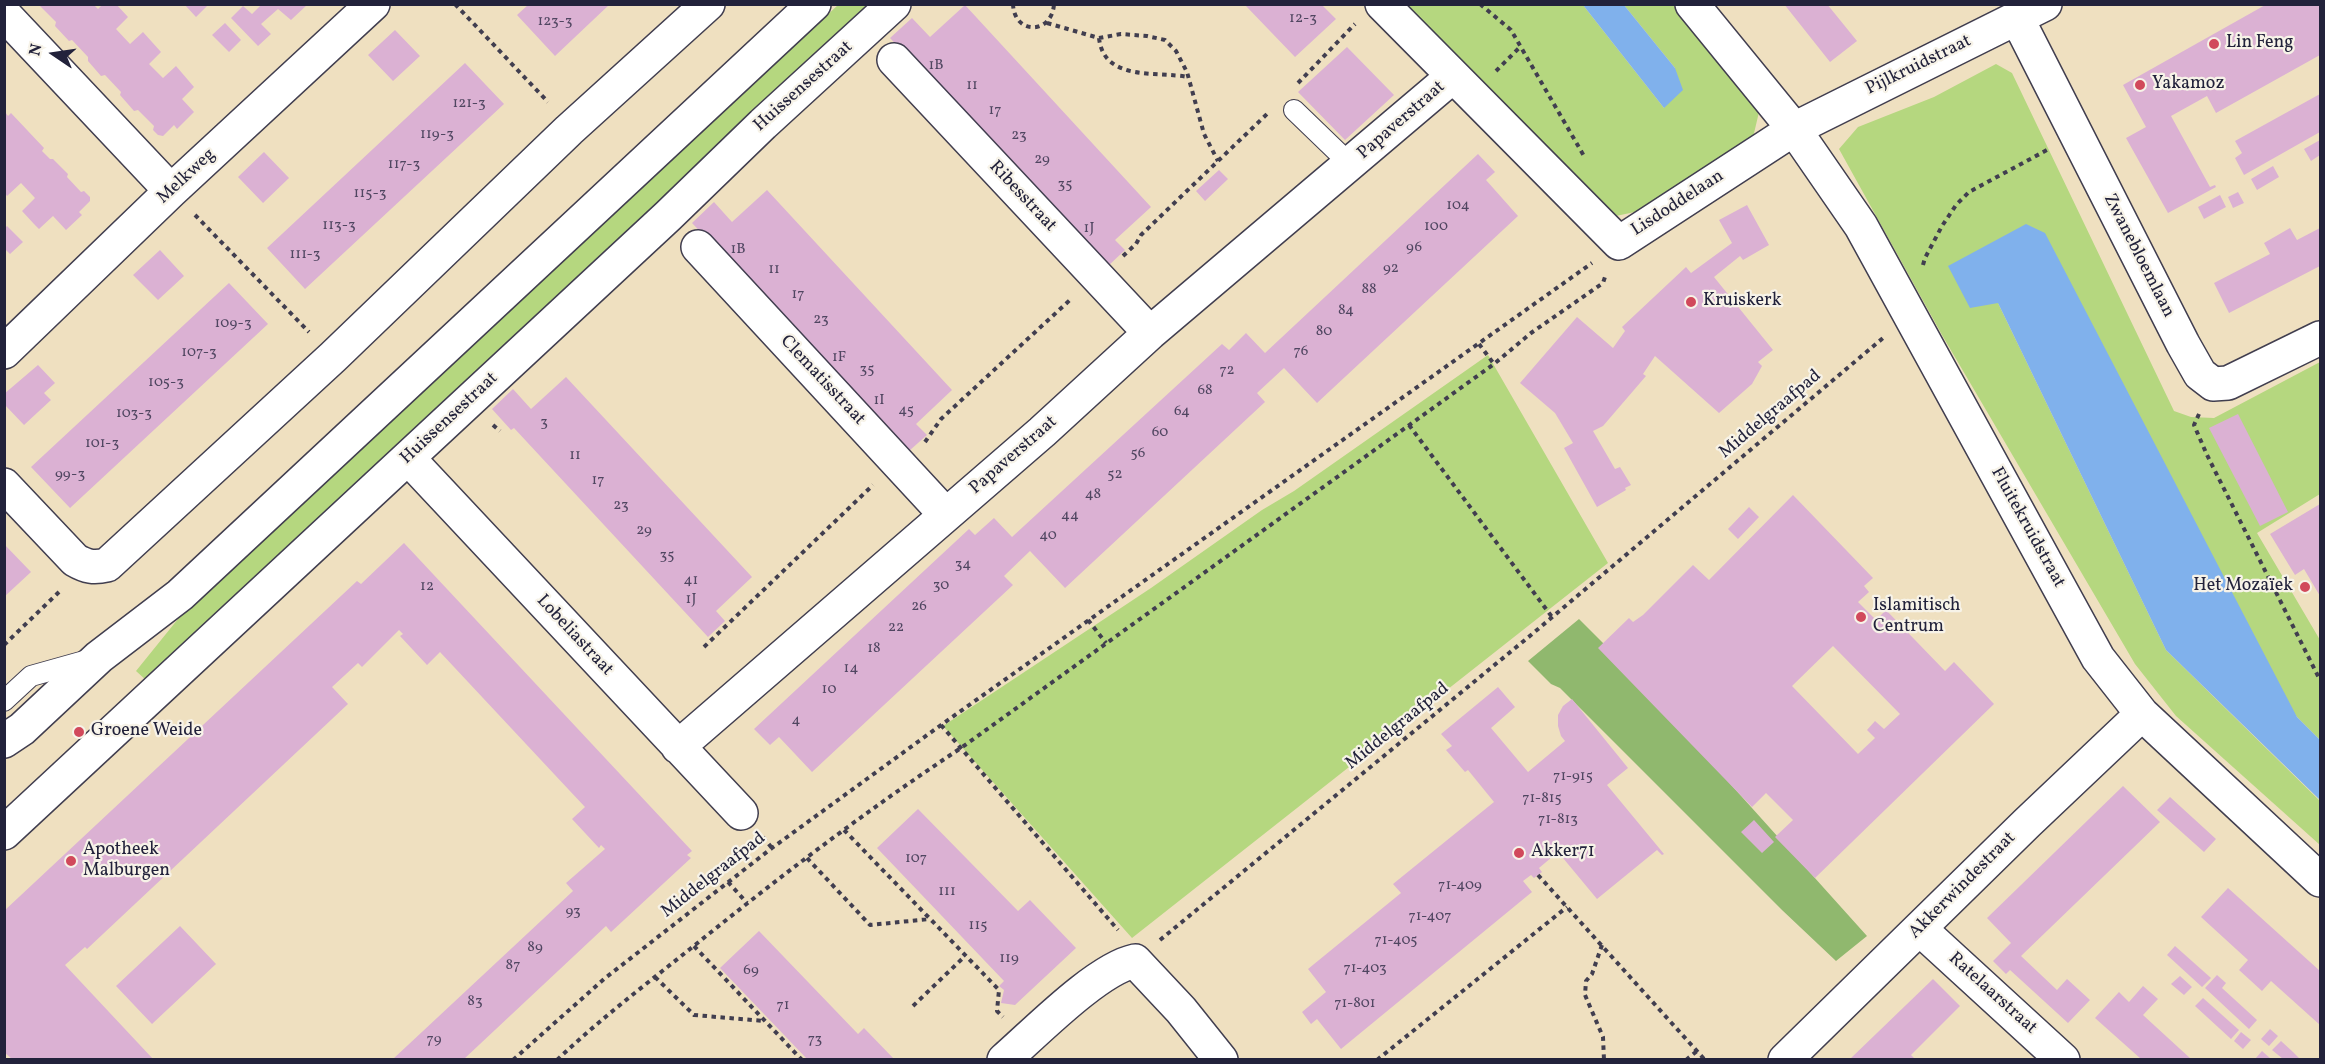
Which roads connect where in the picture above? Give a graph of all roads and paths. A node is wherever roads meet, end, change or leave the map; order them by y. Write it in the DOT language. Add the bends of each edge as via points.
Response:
graph roads {
  1 [pos="373,4"];
  2 [pos="455,4"];
  3 [pos="708,4"];
  4 [pos="814,4"];
  5 [pos="894,4"];
  6 [pos="1013,4"];
  7 [pos="1054,4"];
  8 [pos="1480,4"];
  9 [pos="1692,4"];
  10 [pos="2031,11"];
  11 [pos="1370,13"];
  12 [pos="4,14"];
  13 [pos="1047,23"];
  14 [pos="1099,38"];
  15 [pos="894,60"];
  16 [pos="1188,77"];
  17 [pos="1452,77"];
  18 [pos="1292,89"];
  19 [pos="1285,108"];
  20 [pos="572,127"];
  21 [pos="1794,129"];
  22 [pos="2076,134"];
  23 [pos="1586,160"];
  24 [pos="1218,161"];
  25 [pos="1351,165"];
  26 [pos="171,191"];
  27 [pos="1619,243"];
  28 [pos="698,248"];
  29 [pos="1096,276"];
  30 [pos="1904,301"];
  31 [pos="1150,333"];
  32 [pos="2320,338"];
  33 [pos="1479,344"];
  34 [pos="4,352"];
  35 [pos="333,357"];
  36 [pos="1494,364"];
  37 [pos="2213,384"];
  38 [pos="1409,425"];
  39 [pos="408,458"];
  40 [pos="897,463"];
  41 [pos="4,485"];
  42 [pos="946,515"];
  43 [pos="86,566"];
  44 [pos="1552,617"];
  45 [pos="1088,620"];
  46 [pos="1106,643"];
  47 [pos="4,645"];
  48 [pos="704,647"];
  49 [pos="99,657"];
  50 [pos="2320,680"];
  51 [pos="4,701"];
  52 [pos="2142,714"];
  53 [pos="941,725"];
  54 [pos="13,735"];
  55 [pos="678,747"];
  56 [pos="961,748"];
  57 [pos="4,759"];
  58 [pos="741,813"];
  59 [pos="844,830"];
  60 [pos="4,833"];
  61 [pos="807,858"];
  62 [pos="1538,875"];
  63 [pos="2320,880"];
  64 [pos="728,882"];
  65 [pos="747,903"];
  66 [pos="1567,907"];
  67 [pos="931,919"];
  68 [pos="1920,929"];
  69 [pos="1602,945"];
  70 [pos="694,946"];
  71 [pos="965,956"];
  72 [pos="1135,961"];
  73 [pos="655,977"];
  74 [pos="914,1006"];
  75 [pos="765,1021"];
  76 [pos="1015,1050"];
  77 [pos="1697,1051"];
  78 [pos="513,1059"];
  79 [pos="557,1059"];
  80 [pos="802,1059"];
  81 [pos="1221,1059"];
  82 [pos="1377,1059"];
  83 [pos="1604,1059"];
  84 [pos="1686,1059"];
  85 [pos="1705,1059"];
  86 [pos="1785,1059"];
  87 [pos="2063,1059"];
  1 -- 26 [label="street, Melkweg"];
  2 -- 20 [label="path"];
  3 -- 20 [label="street"];
  4 -- 49 [label="street" via="180,595"];
  5 -- 39 [label="street, Huissensestraat"];
  6 -- 13 [label="path" via="1022,23 1034,28"];
  7 -- 13 [label="path"];
  8 -- 23 [label="path" via="1511,30"];
  9 -- 21 [label="street"];
  10 -- 21 [label="street, Pijlkruidstraat"];
  10 -- 22 [label="street, Zwanebloemlaan"];
  11 -- 17 [label="street, Lisdoddelaan"];
  11 -- 18 [label="path"];
  12 -- 26 [label="street"];
  13 -- 14 [label="path"];
  14 -- 16 [label="path" via="1108,59 1120,68 1140,74"];
  14 -- 16 [label="path" via="1121,34 1165,40 1176,51"];
  15 -- 29 [label="street, Ribesstraat"];
  16 -- 24 [label="path" via="1203,134"];
  17 -- 25 [label="street, Papaverstraat"];
  17 -- 27 [label="street, Lisdoddelaan"];
  19 -- 24 [label="path"];
  19 -- 25 [label="lane, Papaverstraat"];
  20 -- 35 [label="street"];
  21 -- 27 [label="street, Lisdoddelaan"];
  21 -- 30 [label="street, Fluitekruidstraat" via="1861,226"];
  22 -- 30 [label="path, Middelgraafpad" via="1969,192 1942,226"];
  22 -- 37 [label="street, Zwanebloemlaan" via="2182,344 2200,374"];
  24 -- 29 [label="path" via="1136,244"];
  25 -- 31 [label="street, Papaverstraat"];
  26 -- 34 [label="street, Melkweg"];
  26 -- 35 [label="path"];
  27 -- 33 [label="path, Middelgraafpad"];
  27 -- 36 [label="path" via="1603,283"];
  28 -- 40 [label="street, Clematisstraat"];
  29 -- 31 [label="street, Ribesstraat"];
  29 -- 40 [label="path" via="941,419 927,441"];
  30 -- 44 [label="path, Middelgraafpad"];
  30 -- 52 [label="street, Fluitekruidstraat" via="2098,658"];
  31 -- 42 [label="street, Papaverstraat"];
  32 -- 37 [label="street" via="2228,383"];
  33 -- 36 [label="path"];
  33 -- 45 [label="path, Middelgraafpad"];
  35 -- 43 [label="street" via="107,565"];
  36 -- 38 [label="path"];
  37 -- 50 [label="path" via="2194,425"];
  38 -- 44 [label="path"];
  38 -- 46 [label="path"];
  39 -- 55 [label="street, Lobeliastraat"];
  39 -- 60 [label="street, Huissensestraat"];
  40 -- 42 [label="street, Clematisstraat"];
  40 -- 48 [label="path"];
  41 -- 43 [label="street"];
  42 -- 55 [label="street, Papaverstraat"];
  43 -- 47 [label="path"];
  44 -- 72 [label="path, Middelgraafpad"];
  45 -- 46 [label="path"];
  45 -- 53 [label="path, Middelgraafpad"];
  46 -- 56 [label="path"];
  49 -- 51 [label="lane" via="30,676"];
  49 -- 54 [label="street"];
  52 -- 63 [label="street, Fluitekruidstraat"];
  52 -- 68 [label="street, Akkerwindestraat"];
  53 -- 56 [label="path"];
  53 -- 64 [label="path, Middelgraafpad"];
  54 -- 57 [label="street"];
  55 -- 58 [label="street, Lobeliastraat"];
  56 -- 59 [label="path"];
  56 -- 72 [label="path" via="1121,934"];
  59 -- 61 [label="path"];
  59 -- 67 [label="path"];
  61 -- 65 [label="path"];
  61 -- 67 [label="path" via="870,925"];
  62 -- 66 [label="path"];
  64 -- 65 [label="path"];
  64 -- 78 [label="path, Middelgraafpad" via="604,978"];
  65 -- 70 [label="path"];
  66 -- 69 [label="path"];
  66 -- 82 [label="path"];
  67 -- 71 [label="path"];
  68 -- 86 [label="street, Akkerwindestraat"];
  68 -- 87 [label="street, Ratelaarstraat"];
  69 -- 77 [label="path"];
  69 -- 83 [label="path" via="1586,981 1585,995 1603,1037"];
  70 -- 73 [label="path"];
  70 -- 75 [label="path"];
  71 -- 74 [label="path"];
  71 -- 76 [label="path" via="999,990 998,1011"];
  72 -- 76 [label="street" via="1103,976"];
  72 -- 81 [label="street"];
  73 -- 75 [label="path" via="694,1015"];
  73 -- 79 [label="path"];
  75 -- 80 [label="path"];
  77 -- 84 [label="path"];
  77 -- 85 [label="path"];
}
